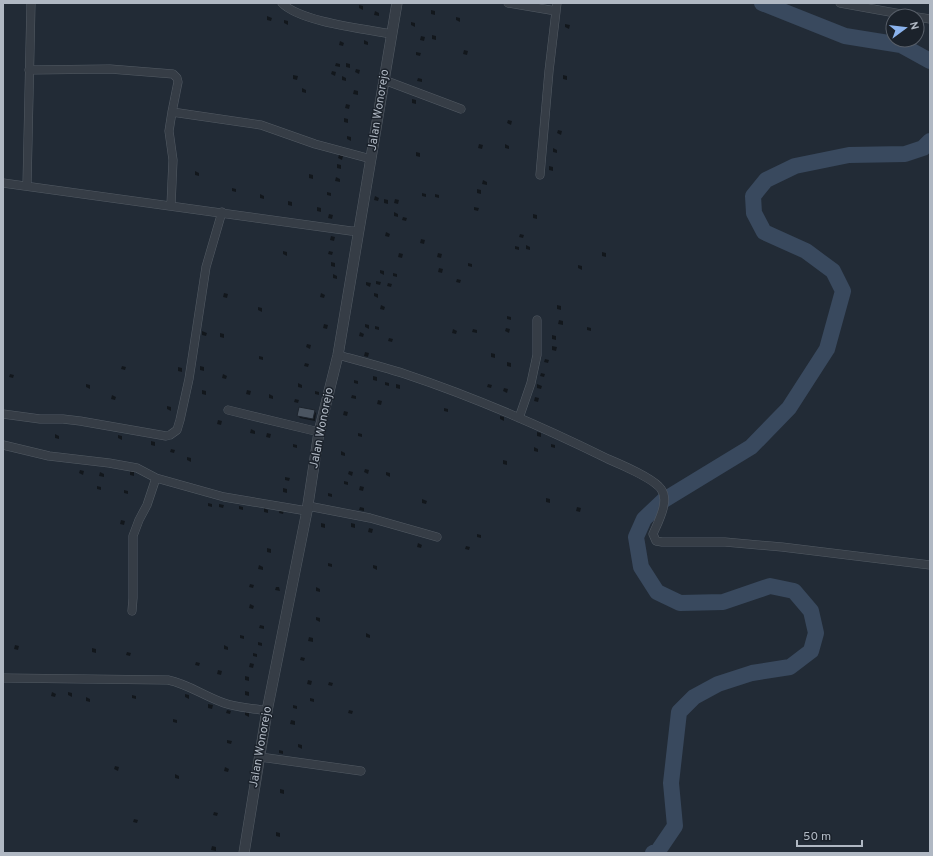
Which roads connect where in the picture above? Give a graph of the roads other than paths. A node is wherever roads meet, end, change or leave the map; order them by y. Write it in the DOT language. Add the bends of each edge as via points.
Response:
graph roads {
  1 [pos="31,3"];
  2 [pos="282,3"];
  3 [pos="396,3"];
  4 [pos="508,3"];
  5 [pos="840,3"];
  6 [pos="557,7"];
  7 [pos="885,11"];
  8 [pos="392,34"];
  9 [pos="29,70"];
  10 [pos="384,80"];
  11 [pos="462,109"];
  12 [pos="172,112"];
  13 [pos="371,159"];
  14 [pos="540,175"];
  15 [pos="3,183"];
  16 [pos="27,185"];
  17 [pos="171,205"];
  18 [pos="222,212"];
  19 [pos="360,230"];
  20 [pos="537,320"];
  21 [pos="338,355"];
  22 [pos="228,410"];
  23 [pos="3,414"];
  24 [pos="519,418"];
  25 [pos="319,432"];
  26 [pos="3,444"];
  27 [pos="156,478"];
  28 [pos="308,508"];
  29 [pos="437,537"];
  30 [pos="930,565"];
  31 [pos="132,611"];
  32 [pos="3,678"];
  33 [pos="267,711"];
  34 [pos="260,757"];
  35 [pos="361,770"];
  36 [pos="244,853"];
  1 -- 9 [label="street"];
  2 -- 8 [label="street" via="299,14"];
  3 -- 8 [label="street, Jalan Wonorejo"];
  4 -- 6 [label="street"];
  5 -- 7 [label="street"];
  6 -- 14 [label="street"];
  8 -- 10 [label="street, Jalan Wonorejo"];
  9 -- 12 [label="street" via="110,69 173,74 178,82"];
  9 -- 16 [label="street"];
  10 -- 11 [label="street"];
  10 -- 13 [label="street, Jalan Wonorejo"];
  12 -- 13 [label="street" via="261,125 315,144"];
  12 -- 17 [label="street" via="169,131 173,160"];
  13 -- 19 [label="street, Jalan Wonorejo"];
  15 -- 16 [label="street"];
  16 -- 17 [label="street"];
  17 -- 18 [label="street"];
  18 -- 19 [label="street" via="351,231"];
  18 -- 23 [label="street" via="206,267 189,379 180,420 173,434 166,436 80,421"];
  19 -- 21 [label="street, Jalan Wonorejo"];
  20 -- 24 [label="street" via="537,355"];
  21 -- 24 [label="street" via="405,374"];
  21 -- 25 [label="street, Jalan Wonorejo"];
  22 -- 25 [label="street"];
  24 -- 30 [label="street" via="638,473 658,486 664,496 662,512 653,534 658,542 725,542 774,546"];
  25 -- 28 [label="street, Jalan Wonorejo"];
  26 -- 27 [label="street" via="49,456 137,468"];
  27 -- 28 [label="street" via="224,497"];
  27 -- 31 [label="street" via="133,536"];
  28 -- 29 [label="street" via="370,518"];
  28 -- 33 [label="street, Jalan Wonorejo"];
  32 -- 33 [label="street" via="168,680 223,703"];
  33 -- 34 [label="street, Jalan Wonorejo"];
  34 -- 35 [label="street"];
  34 -- 36 [label="street, Jalan Wonorejo"];
}
